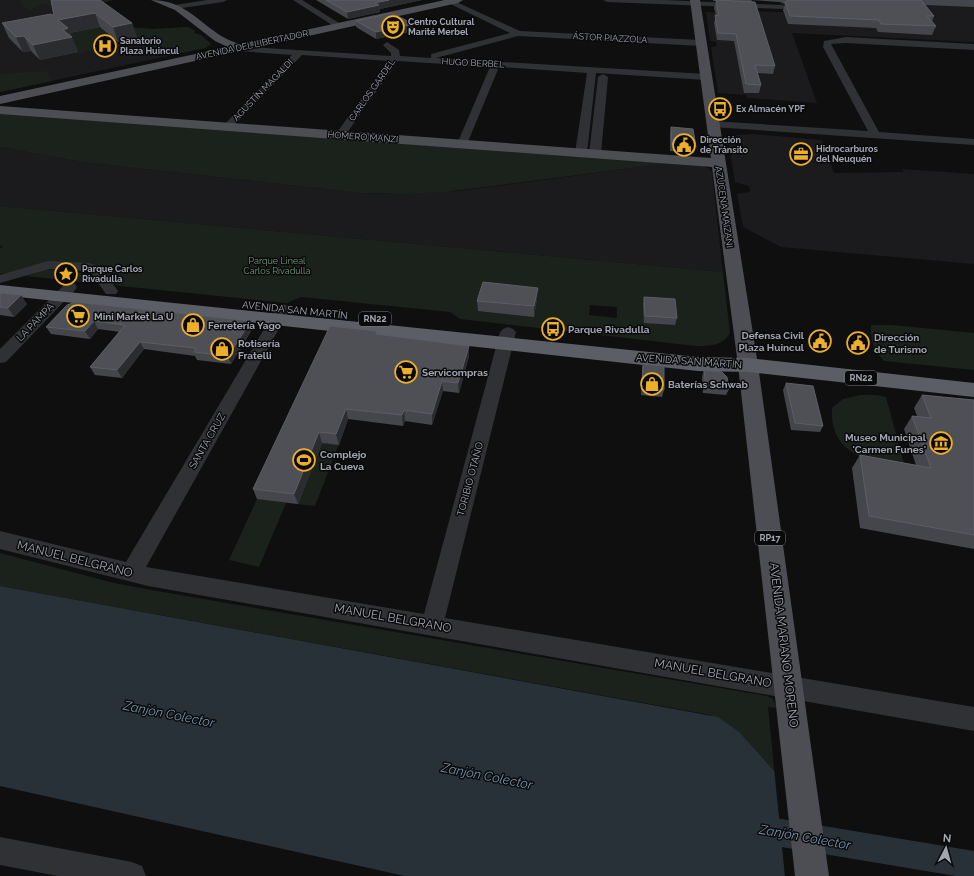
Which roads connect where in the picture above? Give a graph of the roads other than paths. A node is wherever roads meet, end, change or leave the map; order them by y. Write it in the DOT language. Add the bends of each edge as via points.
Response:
graph roads {
  1 [pos="156,0"];
  2 [pos="223,0"];
  3 [pos="297,0"];
  4 [pos="449,0"];
  5 [pos="607,0"];
  6 [pos="696,2"];
  7 [pos="175,7"];
  8 [pos="782,7"];
  9 [pos="335,23"];
  10 [pos="518,33"];
  11 [pos="701,43"];
  12 [pos="387,45"];
  13 [pos="236,47"];
  14 [pos="974,47"];
  15 [pos="298,53"];
  16 [pos="395,58"];
  17 [pos="425,60"];
  18 [pos="495,64"];
  19 [pos="592,70"];
  20 [pos="604,71"];
  21 [pos="706,77"];
  22 [pos="0,96"];
  23 [pos="2,108"];
  24 [pos="713,124"];
  25 [pos="227,127"];
  26 [pos="340,135"];
  27 [pos="875,135"];
  28 [pos="974,142"];
  29 [pos="462,144"];
  30 [pos="581,153"];
  31 [pos="595,154"];
  32 [pos="718,163"];
  33 [pos="0,279"];
  34 [pos="0,290"];
  35 [pos="65,291"];
  36 [pos="111,291"];
  37 [pos="281,314"];
  38 [pos="506,338"];
  39 [pos="0,358"];
  40 [pos="748,366"];
  41 [pos="974,390"];
  42 [pos="0,540"];
  43 [pos="131,573"];
  44 [pos="432,625"];
  45 [pos="790,699"];
  46 [pos="974,719"];
  47 [pos="0,851"];
  48 [pos="132,876"];
  49 [pos="812,876"];
  1 -- 7 [label="main road"];
  2 -- 7 [label="street"];
  3 -- 9 [label="street"];
  4 -- 9 [label="main road, AVENIDA DEL LIBERTADOR"];
  4 -- 10 [label="street"];
  4 -- 13 [label="main road, AVENIDA DEL LIBERTADOR"];
  5 -- 6 [label="street"];
  6 -- 8 [label="street"];
  6 -- 11 [label="main road, AZUCENA MAIZANI"];
  7 -- 13 [label="main road" via="219,39"];
  9 -- 13 [label="main road, AVENIDA DEL LIBERTADOR"];
  10 -- 11 [label="street, ÁSTOR PIAZZOLA"];
  10 -- 17 [label="street"];
  11 -- 21 [label="main road, AZUCENA MAIZANI"];
  12 -- 16 [label="street, CARLOS GARDEL" via="396,52"];
  13 -- 15 [label="street, HUGO BERBEL"];
  13 -- 22 [label="main road, AVENIDA DEL LIBERTADOR"];
  13 -- 23 [label="main road, AVENIDA DEL LIBERTADOR"];
  14 -- 27 [label="street" via="846,40 827,43"];
  15 -- 16 [label="street, HUGO BERBEL"];
  15 -- 25 [label="street, AGUSTÍN MAGALDI"];
  16 -- 17 [label="street, HUGO BERBEL"];
  16 -- 26 [label="street, CARLOS GARDEL"];
  17 -- 18 [label="street, HUGO BERBEL"];
  18 -- 19 [label="street, HUGO BERBEL"];
  18 -- 29 [label="street"];
  19 -- 20 [label="street, HUGO BERBEL"];
  19 -- 30 [label="street"];
  20 -- 21 [label="street, HUGO BERBEL"];
  20 -- 31 [label="street"];
  21 -- 24 [label="main road, AZUCENA MAIZANI"];
  23 -- 25 [label="main road, HOMERO MANZI"];
  24 -- 27 [label="street"];
  24 -- 32 [label="main road, AZUCENA MAIZANI"];
  25 -- 26 [label="main road, HOMERO MANZI"];
  26 -- 29 [label="main road, HOMERO MANZI"];
  27 -- 28 [label="street"];
  29 -- 30 [label="main road, HOMERO MANZI"];
  30 -- 31 [label="main road, HOMERO MANZI"];
  31 -- 32 [label="main road, HOMERO MANZI"];
  32 -- 40 [label="main road, AZUCENA MAIZANI"];
  33 -- 35 [label="highway, AVENIDA SAN MARTÍN / RN22"];
  33 -- 36 [label="street" via="48,265 89,268 96,270"];
  34 -- 35 [label="highway, AVENIDA SAN MARTÍN / RN22"];
  35 -- 36 [label="highway, AVENIDA SAN MARTÍN / RN22"];
  35 -- 37 [label="highway, AVENIDA SAN MARTÍN / RN22"];
  35 -- 39 [label="street, LA PAMPA"];
  36 -- 37 [label="highway, AVENIDA SAN MARTÍN / RN22"];
  37 -- 38 [label="highway, AVENIDA SAN MARTÍN / RN22"];
  37 -- 43 [label="street, SANTA CRUZ"];
  38 -- 40 [label="highway, AVENIDA SAN MARTÍN / RN22" via="698,364"];
  38 -- 44 [label="street, TORIBIO OTAÑO"];
  40 -- 41 [label="highway, RN22"];
  40 -- 45 [label="main road, AVENIDA MARIANO MORENO / RP17"];
  42 -- 43 [label="street, MANUEL BELGRANO"];
  43 -- 44 [label="street, MANUEL BELGRANO"];
  44 -- 45 [label="street, MANUEL BELGRANO"];
  45 -- 46 [label="street, MANUEL BELGRANO"];
  45 -- 49 [label="main road, AVENIDA MARIANO MORENO / RP17"];
  47 -- 48 [label="street"];
}
